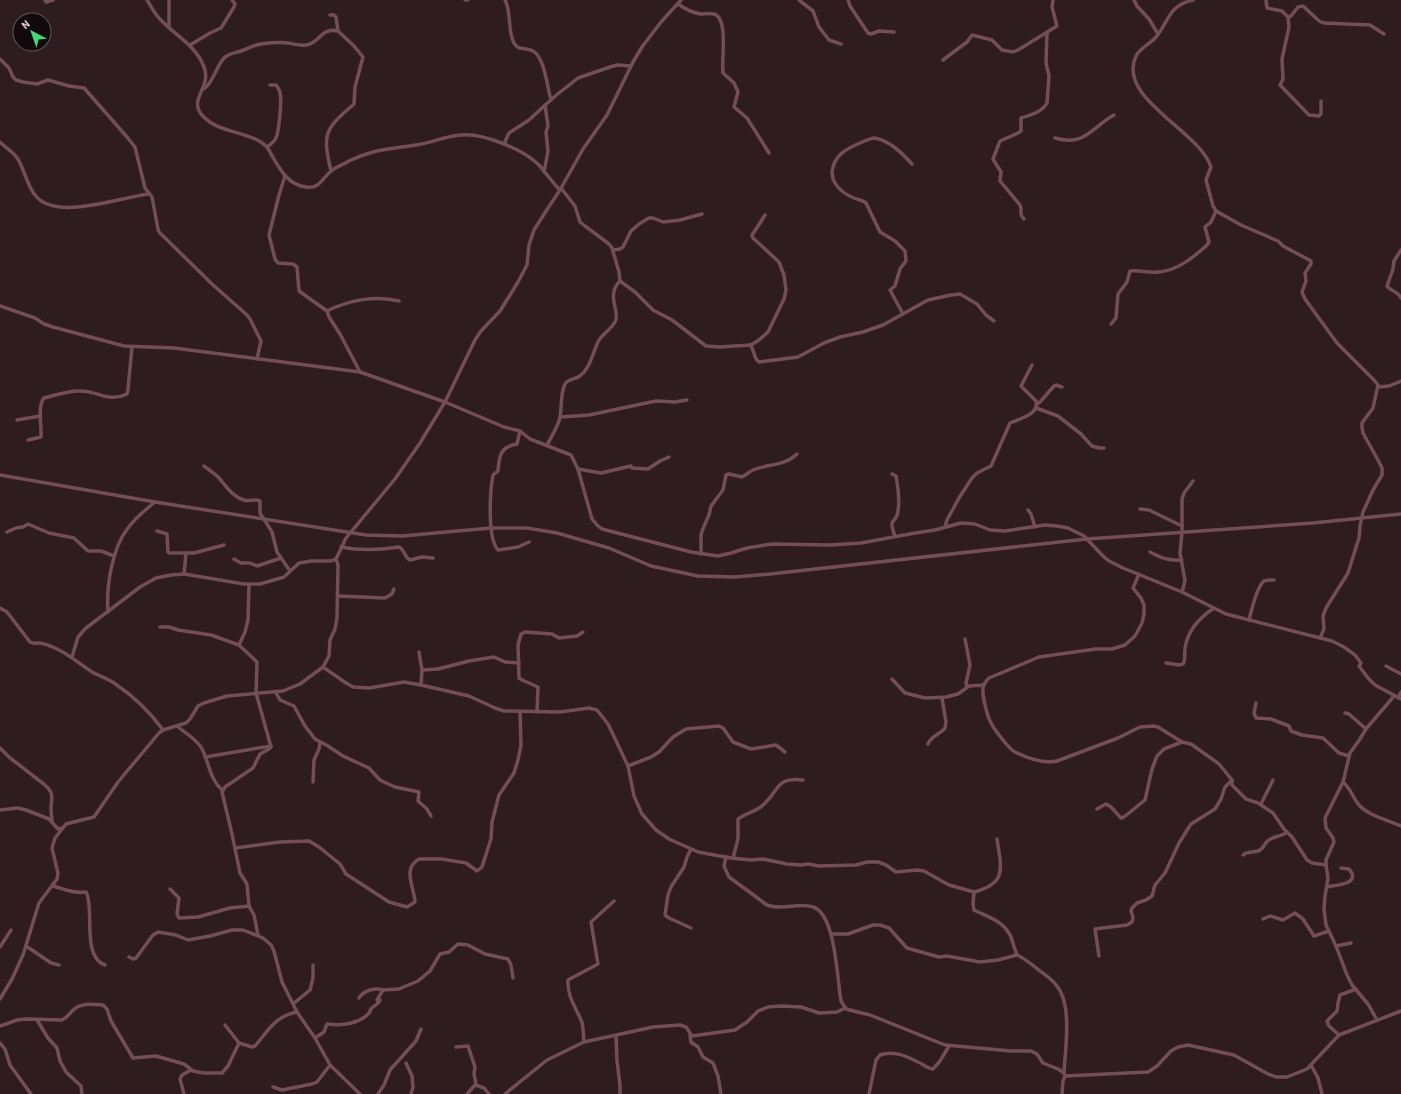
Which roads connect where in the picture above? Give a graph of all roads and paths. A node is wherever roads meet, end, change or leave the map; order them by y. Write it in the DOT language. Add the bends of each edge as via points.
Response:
graph roads {
  1 [pos="45,0"];
  2 [pos="53,0"];
  3 [pos="147,0"];
  4 [pos="170,0"];
  5 [pos="232,0"];
  6 [pos="465,0"];
  7 [pos="468,0"];
  8 [pos="505,0"];
  9 [pos="681,0"];
  10 [pos="799,0"];
  11 [pos="848,0"];
  12 [pos="1053,0"];
  13 [pos="1134,0"];
  14 [pos="1194,0"];
  15 [pos="1266,0"];
  16 [pos="678,4"];
  17 [pos="330,15"];
  18 [pos="1288,17"];
  19 [pos="169,28"];
  20 [pos="338,31"];
  21 [pos="894,32"];
  22 [pos="1047,33"];
  23 [pos="1158,34"];
  24 [pos="1384,34"];
  25 [pos="841,44"];
  26 [pos="190,45"];
  27 [pos="0,59"];
  28 [pos="943,60"];
  29 [pos="631,66"];
  30 [pos="270,85"];
  31 [pos="203,89"];
  32 [pos="551,100"];
  33 [pos="1321,101"];
  34 [pos="545,105"];
  35 [pos="1114,115"];
  36 [pos="1055,138"];
  37 [pos="0,142"];
  38 [pos="504,144"];
  39 [pos="267,147"];
  40 [pos="769,153"];
  41 [pos="912,164"];
  42 [pos="331,171"];
  43 [pos="544,172"];
  44 [pos="285,176"];
  45 [pos="561,189"];
  46 [pos="149,194"];
  47 [pos="1216,211"];
  48 [pos="702,214"];
  49 [pos="765,215"];
  50 [pos="1024,219"];
  51 [pos="613,250"];
  52 [pos="1401,250"];
  53 [pos="620,282"];
  54 [pos="1401,298"];
  55 [pos="399,301"];
  56 [pos="0,306"];
  57 [pos="327,311"];
  58 [pos="904,314"];
  59 [pos="994,321"];
  60 [pos="1111,324"];
  61 [pos="751,345"];
  62 [pos="132,347"];
  63 [pos="257,359"];
  64 [pos="1032,365"];
  65 [pos="360,372"];
  66 [pos="1401,381"];
  67 [pos="1062,387"];
  68 [pos="1378,387"];
  69 [pos="687,400"];
  70 [pos="445,402"];
  71 [pos="1037,404"];
  72 [pos="1036,408"];
  73 [pos="40,416"];
  74 [pos="561,417"];
  75 [pos="17,420"];
  76 [pos="520,431"];
  77 [pos="28,440"];
  78 [pos="547,445"];
  79 [pos="1104,448"];
  80 [pos="797,454"];
  81 [pos="669,457"];
  82 [pos="204,466"];
  83 [pos="578,469"];
  84 [pos="892,474"];
  85 [pos="0,475"];
  86 [pos="1193,481"];
  87 [pos="155,502"];
  88 [pos="1140,509"];
  89 [pos="1028,510"];
  90 [pos="1401,514"];
  91 [pos="264,519"];
  92 [pos="1361,519"];
  93 [pos="1182,526"];
  94 [pos="1035,527"];
  95 [pos="491,528"];
  96 [pos="945,528"];
  97 [pos="157,531"];
  98 [pos="7,532"];
  99 [pos="1182,532"];
  100 [pos="350,533"];
  101 [pos="895,536"];
  102 [pos="1087,539"];
  103 [pos="529,542"];
  104 [pos="224,545"];
  105 [pos="341,547"];
  106 [pos="1150,552"];
  107 [pos="186,553"];
  108 [pos="702,554"];
  109 [pos="114,556"];
  110 [pos="281,558"];
  111 [pos="433,558"];
  112 [pos="234,559"];
  113 [pos="336,559"];
  114 [pos="1182,560"];
  115 [pos="290,571"];
  116 [pos="184,574"];
  117 [pos="1139,574"];
  118 [pos="1274,580"];
  119 [pos="249,585"];
  120 [pos="394,589"];
  121 [pos="1182,592"];
  122 [pos="338,596"];
  123 [pos="0,608"];
  124 [pos="1214,608"];
  125 [pos="108,612"];
  126 [pos="1248,620"];
  127 [pos="160,627"];
  128 [pos="583,632"];
  129 [pos="1320,638"];
  130 [pos="965,639"];
  131 [pos="239,645"];
  132 [pos="419,652"];
  133 [pos="72,657"];
  134 [pos="519,663"];
  135 [pos="1166,663"];
  136 [pos="1386,666"];
  137 [pos="323,667"];
  138 [pos="422,670"];
  139 [pos="1401,674"];
  140 [pos="892,679"];
  141 [pos="421,684"];
  142 [pos="984,685"];
  143 [pos="967,686"];
  144 [pos="276,692"];
  145 [pos="1401,692"];
  146 [pos="256,693"];
  147 [pos="1398,697"];
  148 [pos="942,698"];
  149 [pos="1256,704"];
  150 [pos="520,712"];
  151 [pos="537,712"];
  152 [pos="1345,713"];
  153 [pos="177,726"];
  154 [pos="1366,729"];
  155 [pos="163,730"];
  156 [pos="320,742"];
  157 [pos="1182,742"];
  158 [pos="928,744"];
  159 [pos="271,746"];
  160 [pos="0,748"];
  161 [pos="786,752"];
  162 [pos="1349,756"];
  163 [pos="205,757"];
  164 [pos="628,766"];
  165 [pos="803,780"];
  166 [pos="1232,780"];
  167 [pos="1273,780"];
  168 [pos="313,782"];
  169 [pos="1343,782"];
  170 [pos="222,790"];
  171 [pos="1261,804"];
  172 [pos="1097,809"];
  173 [pos="0,810"];
  174 [pos="431,816"];
  175 [pos="52,822"];
  176 [pos="1401,826"];
  177 [pos="63,828"];
  178 [pos="1287,832"];
  179 [pos="997,840"];
  180 [pos="235,848"];
  181 [pos="691,849"];
  182 [pos="1243,856"];
  183 [pos="726,857"];
  184 [pos="733,858"];
  185 [pos="1326,865"];
  186 [pos="1341,868"];
  187 [pos="54,882"];
  188 [pos="1327,887"];
  189 [pos="170,890"];
  190 [pos="974,892"];
  191 [pos="614,901"];
  192 [pos="249,906"];
  193 [pos="1263,919"];
  194 [pos="691,928"];
  195 [pos="10,930"];
  196 [pos="1329,931"];
  197 [pos="831,934"];
  198 [pos="258,935"];
  199 [pos="1351,943"];
  200 [pos="26,946"];
  201 [pos="1336,946"];
  202 [pos="0,947"];
  203 [pos="1017,956"];
  204 [pos="1099,956"];
  205 [pos="129,957"];
  206 [pos="58,965"];
  207 [pos="105,965"];
  208 [pos="313,965"];
  209 [pos="513,978"];
  210 [pos="1356,989"];
  211 [pos="383,990"];
  212 [pos="359,998"];
  213 [pos="0,999"];
  214 [pos="294,1004"];
  215 [pos="844,1008"];
  216 [pos="1401,1011"];
  217 [pos="297,1012"];
  218 [pos="37,1020"];
  219 [pos="1377,1020"];
  220 [pos="225,1025"];
  221 [pos="0,1026"];
  222 [pos="421,1029"];
  223 [pos="690,1035"];
  224 [pos="616,1036"];
  225 [pos="1337,1037"];
  226 [pos="315,1038"];
  227 [pos="584,1042"];
  228 [pos="0,1043"];
  229 [pos="239,1043"];
  230 [pos="949,1046"];
  231 [pos="456,1047"];
  232 [pos="406,1063"];
  233 [pos="330,1065"];
  234 [pos="1311,1065"];
  235 [pos="191,1070"];
  236 [pos="1065,1074"];
  237 [pos="476,1085"];
  238 [pos="273,1088"];
  239 [pos="1322,1092"];
  240 [pos="31,1094"];
  241 [pos="82,1094"];
  242 [pos="184,1094"];
  243 [pos="360,1094"];
  244 [pos="378,1094"];
  245 [pos="411,1094"];
  246 [pos="467,1094"];
  247 [pos="489,1094"];
  248 [pos="504,1094"];
  249 [pos="620,1094"];
  250 [pos="722,1094"];
  251 [pos="869,1094"];
  252 [pos="1062,1094"];
  253 [pos="1317,1094"];
  1 -- 2 [label="street"];
  3 -- 19 [label="street"];
  4 -- 19 [label="street"];
  5 -- 26 [label="street" via="234,7 221,28"];
  6 -- 7 [label="street"];
  8 -- 32 [label="street" via="510,14 514,43 517,47 534,51 541,59"];
  9 -- 16 [label="street"];
  10 -- 25 [label="street" via="813,11 819,27 829,40"];
  11 -- 21 [label="street" via="868,33"];
  12 -- 22 [label="street" via="1052,7 1058,24"];
  13 -- 23 [label="street"];
  14 -- 23 [label="street" via="1184,2 1174,9"];
  15 -- 18 [label="street" via="1267,8 1282,11"];
  16 -- 29 [label="street" via="642,47"];
  16 -- 40 [label="street" via="692,12 715,14 718,17 723,28 723,73 734,83 738,92 734,107 747,118"];
  17 -- 20 [label="street" via="336,17"];
  18 -- 24 [label="street" via="1298,7 1303,6 1324,23 1370,25"];
  18 -- 33 [label="street" via="1289,27 1282,59 1283,79 1280,85 1309,115 1321,114"];
  19 -- 26 [label="street"];
  20 -- 31 [label="street" via="323,33 311,43 262,44 229,54"];
  20 -- 42 [label="street" via="362,58 354,104 327,133 327,154"];
  22 -- 28 [label="street" via="1012,52 1000,49 990,39 971,36"];
  22 -- 50 [label="street" via="1047,103 1035,113 1021,118 1021,131 1000,141 993,159 1001,172 1000,181 1020,205"];
  23 -- 47 [label="street" via="1137,54 1134,78 1145,97 1198,146 1208,161 1211,167 1206,180"];
  26 -- 31 [label="street" via="198,54 206,72"];
  27 -- 46 [label="street" via="16,80 37,84 48,80 85,89 135,147"];
  29 -- 32 [label="street" via="617,65 581,76"];
  29 -- 45 [label="street" via="607,115"];
  30 -- 39 [label="street" via="276,85 278,88 281,104 277,136"];
  31 -- 39 [label="street" via="197,105 207,120 219,127 260,141"];
  32 -- 34 [label="street"];
  34 -- 38 [label="street" via="529,120 509,133"];
  34 -- 43 [label="street" via="548,151"];
  35 -- 36 [label="street" via="1082,138"];
  37 -- 46 [label="street" via="19,160 34,194 41,202 63,208"];
  38 -- 42 [label="street" via="479,136 460,135 381,149"];
  38 -- 43 [label="street" via="534,161"];
  39 -- 44 [label="street"];
  41 -- 58 [label="street" via="895,147 874,138 854,146 838,157 834,161 832,175 835,184 849,196 866,202 880,232 905,251 906,261 900,269 895,286 890,290"];
  42 -- 44 [label="street" via="320,183 312,187 296,184"];
  43 -- 45 [label="street"];
  44 -- 57 [label="street" via="269,235 275,259 278,263 295,265 298,268 298,291"];
  45 -- 51 [label="street" via="575,206 580,222"];
  45 -- 70 [label="street" via="534,230 526,269 500,311 475,340"];
  46 -- 63 [label="street" via="152,197 161,234 250,319 261,341"];
  47 -- 60 [label="street" via="1211,222 1205,227 1208,245 1184,263 1167,271 1130,271 1127,282 1118,294 1116,318"];
  47 -- 68 [label="street" via="1278,241 1311,261 1305,273 1306,281 1302,292 1305,299 1332,338"];
  48 -- 51 [label="street" via="663,222 649,218 631,231 623,248"];
  49 -- 61 [label="street" via="752,235 781,266 786,294 768,332"];
  51 -- 53 [label="street"];
  52 -- 54 [label="street" via="1394,261 1387,286 1396,291"];
  53 -- 61 [label="street" via="635,292 653,310 672,320 706,346"];
  53 -- 74 [label="street" via="614,292 616,321 598,342 581,376 566,383 562,394"];
  55 -- 57 [label="street" via="384,298 365,300"];
  56 -- 62 [label="street" via="53,327"];
  57 -- 65 [label="street"];
  58 -- 59 [label="street" via="928,300 959,294 980,306"];
  58 -- 61 [label="street" via="876,328 824,343 798,357 759,362"];
  62 -- 63 [label="street" via="174,348"];
  62 -- 73 [label="street" via="126,394 106,397 79,390 44,398"];
  63 -- 65 [label="street"];
  64 -- 71 [label="street" via="1021,386"];
  65 -- 70 [label="street"];
  66 -- 68 [label="street"];
  67 -- 71 [label="street" via="1054,386"];
  68 -- 92 [label="street" via="1373,408 1362,423 1362,427 1382,468 1382,475"];
  69 -- 74 [label="street" via="656,401 589,415"];
  70 -- 76 [label="street" via="504,427"];
  70 -- 100 [label="street" via="404,467"];
  71 -- 72 [label="street"];
  72 -- 79 [label="street" via="1058,416 1092,446"];
  72 -- 96 [label="street" via="1028,415 1010,423 991,466 972,478 946,520"];
  73 -- 75 [label="street"];
  73 -- 77 [label="street" via="41,437"];
  74 -- 78 [label="street"];
  76 -- 78 [label="street" via="530,439"];
  76 -- 95 [label="street" via="517,444 510,446 500,455 498,471 492,477"];
  78 -- 83 [label="street" via="571,455"];
  80 -- 108 [label="street" via="792,459 755,469 742,477 726,475 723,490 711,506 702,531"];
  81 -- 83 [label="street" via="648,469 631,466 602,473"];
  82 -- 91 [label="street" via="220,478 229,491 240,498 260,501 260,513"];
  83 -- 108 [label="street" via="592,519 599,527"];
  84 -- 101 [label="street" via="896,476 899,500 898,515 891,526"];
  85 -- 87 [label="street"];
  86 -- 93 [label="street" via="1182,499"];
  87 -- 91 [label="street"];
  87 -- 109 [label="street" via="127,528"];
  88 -- 93 [label="street" via="1149,510"];
  89 -- 94 [label="street"];
  90 -- 92 [label="street"];
  91 -- 100 [label="street"];
  91 -- 110 [label="street" via="272,532 275,547"];
  92 -- 99 [label="street"];
  92 -- 129 [label="street" via="1359,538 1348,573 1326,608 1323,616 1324,629"];
  93 -- 99 [label="street"];
  94 -- 96 [label="street" via="995,531 966,522"];
  94 -- 102 [label="street" via="1052,525 1068,528"];
  95 -- 100 [label="street" via="402,536"];
  95 -- 102 [label="street" via="527,528 557,533 609,548 651,566 698,576 735,577"];
  95 -- 103 [label="street" via="498,550 518,547"];
  96 -- 101 [label="street"];
  97 -- 107 [label="street" via="167,534 168,552"];
  98 -- 109 [label="street" via="28,524 49,533 74,538 88,550"];
  99 -- 102 [label="street"];
  99 -- 114 [label="street"];
  100 -- 105 [label="street"];
  101 -- 108 [label="street" via="861,543 772,544 725,555"];
  102 -- 117 [label="street" via="1109,561"];
  104 -- 107 [label="street"];
  105 -- 111 [label="street" via="366,550 399,547 410,560"];
  105 -- 113 [label="street"];
  106 -- 114 [label="street" via="1169,560"];
  107 -- 116 [label="street"];
  109 -- 125 [label="street" via="108,590"];
  110 -- 112 [label="street" via="257,566 240,563"];
  110 -- 115 [label="street"];
  113 -- 115 [label="street" via="304,562"];
  113 -- 122 [label="street"];
  114 -- 121 [label="street" via="1185,581"];
  115 -- 119 [label="street" via="279,580"];
  116 -- 119 [label="street"];
  116 -- 125 [label="street" via="156,578"];
  117 -- 121 [label="street"];
  117 -- 142 [label="street" via="1133,588 1144,605 1144,614 1135,636 1125,645 1112,649 1039,657 989,678"];
  118 -- 126 [label="street" via="1261,585"];
  119 -- 131 [label="street" via="248,620"];
  120 -- 122 [label="street" via="386,598"];
  121 -- 124 [label="street"];
  122 -- 137 [label="street" via="335,629 330,640 329,656"];
  123 -- 133 [label="street" via="7,612 30,642 52,646"];
  124 -- 126 [label="street"];
  124 -- 135 [label="street" via="1192,629 1187,639 1183,664"];
  125 -- 133 [label="street" via="81,633"];
  126 -- 129 [label="street"];
  127 -- 131 [label="street" via="211,635"];
  128 -- 134 [label="street" via="578,636 559,638 550,634 522,633 518,645"];
  129 -- 147 [label="street" via="1344,647 1355,655 1361,663 1359,666 1375,685"];
  130 -- 143 [label="street" via="970,665"];
  131 -- 146 [label="street" via="257,662"];
  132 -- 138 [label="street"];
  133 -- 155 [label="street" via="92,672 113,682 142,706"];
  134 -- 138 [label="street" via="494,658"];
  134 -- 151 [label="street" via="520,680 538,688"];
  136 -- 139 [label="street"];
  137 -- 141 [label="street" via="346,684 357,688 404,682"];
  137 -- 144 [label="street" via="300,684"];
  138 -- 141 [label="street"];
  140 -- 148 [label="street" via="905,693 925,698"];
  141 -- 150 [label="street" via="469,696 500,710"];
  142 -- 143 [label="street"];
  142 -- 157 [label="street" via="985,702 991,722 1014,752 1041,761 1056,761 1140,727 1158,727"];
  143 -- 148 [label="street" via="958,694"];
  144 -- 146 [label="street"];
  144 -- 156 [label="street" via="280,700 294,706 304,726"];
  145 -- 147 [label="street"];
  146 -- 153 [label="street" via="226,696 202,703 188,721"];
  146 -- 159 [label="street"];
  147 -- 154 [label="street"];
  148 -- 158 [label="street" via="945,728 931,737"];
  149 -- 162 [label="street" via="1256,718 1271,719 1289,726 1291,730 1302,735 1323,738 1339,753"];
  150 -- 151 [label="street"];
  150 -- 180 [label="street" via="520,751 514,773 499,795 492,822 491,839 482,867 477,871 466,863 419,859 412,865 409,875 415,902 407,907 384,898 345,873 340,864 309,841"];
  151 -- 164 [label="street" via="589,708 597,710 608,724"];
  152 -- 154 [label="street"];
  153 -- 155 [label="street"];
  153 -- 163 [label="street" via="197,743"];
  154 -- 162 [label="street"];
  155 -- 177 [label="street" via="118,782 96,815 66,824"];
  156 -- 168 [label="street" via="314,760"];
  156 -- 174 [label="street" via="369,768 380,780 395,787 419,792 418,801"];
  157 -- 166 [label="street" via="1202,751 1219,764"];
  157 -- 172 [label="street" via="1164,749 1157,756 1146,800 1124,818 1106,804"];
  159 -- 163 [label="street"];
  159 -- 170 [label="street" via="259,755 253,768"];
  160 -- 175 [label="street" via="50,789"];
  161 -- 164 [label="street" via="776,745 750,749 733,742 719,726 692,728 679,732 660,752"];
  162 -- 169 [label="street"];
  163 -- 170 [label="street" via="214,781"];
  164 -- 181 [label="street" via="634,796 642,814 662,834"];
  165 -- 184 [label="street" via="786,780 763,806 738,819 738,839"];
  166 -- 171 [label="street" via="1232,785 1246,799"];
  166 -- 204 [label="street" via="1225,787 1215,809 1191,824 1165,873 1155,885 1152,896 1137,902 1132,908 1132,922 1096,929"];
  167 -- 171 [label="street"];
  169 -- 176 [label="street" via="1362,808"];
  169 -- 185 [label="street" via="1325,818 1326,828 1334,842"];
  170 -- 180 [label="street"];
  171 -- 178 [label="street" via="1273,813"];
  173 -- 175 [label="street" via="23,809"];
  175 -- 177 [label="street" via="58,829"];
  177 -- 187 [label="street" via="52,846 58,873"];
  178 -- 182 [label="street" via="1269,840 1258,851 1248,852"];
  178 -- 185 [label="street" via="1307,860"];
  179 -- 190 [label="street" via="1000,876 987,888"];
  180 -- 192 [label="street" via="240,873 246,884"];
  181 -- 183 [label="street"];
  181 -- 194 [label="street" via="684,867 669,891 665,915"];
  183 -- 184 [label="street"];
  183 -- 197 [label="street" via="724,866 729,877 749,892 774,908 814,907 825,916"];
  184 -- 190 [label="street" via="819,866 878,862 896,872 924,871 949,885"];
  185 -- 188 [label="street"];
  186 -- 188 [label="street" via="1350,870 1352,879 1347,883"];
  187 -- 200 [label="street" via="39,903"];
  187 -- 207 [label="street" via="53,886 78,893 86,892 91,913 90,936 93,954"];
  188 -- 196 [label="street" via="1324,909"];
  189 -- 192 [label="street" via="179,898 179,918 198,917 230,908"];
  190 -- 203 [label="street" via="973,909 1000,923 1006,929"];
  191 -- 227 [label="street" via="591,922 598,964 568,980 570,1000 582,1023"];
  192 -- 198 [label="street" via="254,915"];
  193 -- 196 [label="street" via="1270,916 1283,920 1295,913 1303,919 1314,936"];
  195 -- 202 [label="street"];
  196 -- 201 [label="street"];
  197 -- 203 [label="street" via="848,934 880,925 889,928 907,948 929,955 980,962"];
  197 -- 215 [label="street"];
  198 -- 205 [label="street" via="243,930 232,930 188,940 176,935 156,933 136,958"];
  198 -- 214 [label="street" via="271,945 282,982"];
  199 -- 201 [label="street"];
  200 -- 206 [label="street"];
  200 -- 213 [label="street"];
  201 -- 210 [label="street" via="1347,975"];
  203 -- 236 [label="street" via="1027,960 1060,991 1067,1021"];
  208 -- 214 [label="street" via="310,990"];
  209 -- 211 [label="street" via="508,958 485,954 468,945 458,944 449,952 440,954 429,972 418,981 399,988"];
  210 -- 219 [label="street"];
  210 -- 225 [label="street" via="1340,995 1337,1011 1327,1021"];
  211 -- 212 [label="street" via="373,989"];
  211 -- 226 [label="street" via="377,1000 380,1000 370,1012 354,1023 327,1024 324,1032"];
  214 -- 217 [label="street"];
  215 -- 223 [label="street" via="837,1012 819,1013 801,1007 768,1007 735,1030"];
  215 -- 230 [label="street" via="870,1014"];
  216 -- 219 [label="street"];
  217 -- 226 [label="street"];
  217 -- 229 [label="street" via="278,1019 255,1046"];
  218 -- 221 [label="street" via="17,1020"];
  218 -- 235 [label="street" via="63,1020 81,1005 104,1005 132,1058 156,1056 184,1064"];
  218 -- 241 [label="street" via="57,1048 60,1062 66,1072 81,1086"];
  219 -- 225 [label="street"];
  220 -- 229 [label="street"];
  222 -- 244 [label="street" via="416,1041 390,1070"];
  223 -- 224 [label="street" via="686,1027 680,1025 653,1027"];
  223 -- 250 [label="street" via="691,1042 703,1057 713,1063"];
  224 -- 227 [label="street"];
  224 -- 249 [label="street"];
  225 -- 234 [label="street"];
  226 -- 233 [label="street"];
  227 -- 248 [label="street" via="547,1060"];
  228 -- 240 [label="street" via="6,1049 10,1064"];
  229 -- 235 [label="street" via="223,1072 204,1073"];
  230 -- 236 [label="street" via="1031,1051 1037,1054 1043,1063"];
  230 -- 251 [label="street" via="933,1068 928,1068 904,1055 880,1055 876,1060"];
  231 -- 237 [label="street" via="469,1046 475,1067"];
  232 -- 245 [label="street" via="412,1076"];
  233 -- 238 [label="street" via="319,1080 312,1084 282,1090"];
  233 -- 243 [label="street"];
  234 -- 236 [label="street" via="1287,1078 1276,1077 1234,1055 1188,1045 1171,1051 1158,1066 1148,1072"];
  234 -- 239 [label="street"];
  235 -- 242 [label="street" via="180,1079"];
  236 -- 252 [label="street"];
  237 -- 246 [label="street"];
  237 -- 247 [label="street" via="484,1088"];
  239 -- 253 [label="street"];
}
